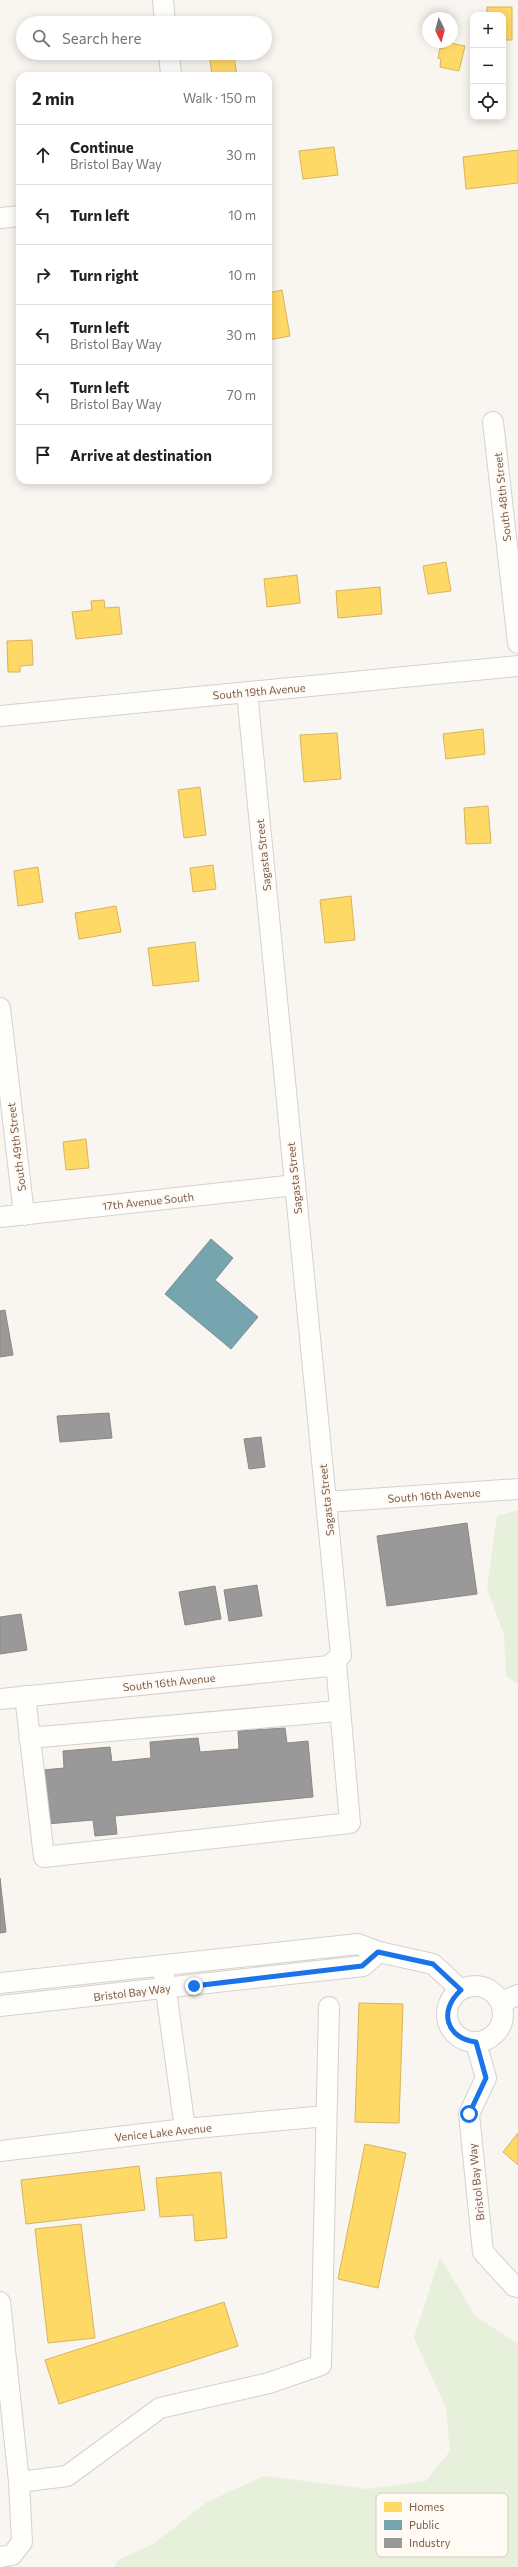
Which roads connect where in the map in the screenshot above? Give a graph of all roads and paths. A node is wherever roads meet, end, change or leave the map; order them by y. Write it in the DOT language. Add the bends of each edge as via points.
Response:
graph roads {
  1 [pos="162,0"];
  2 [pos="164,16"];
  3 [pos="169,60"];
  4 [pos="170,72"];
  5 [pos="16,216"];
  6 [pos="0,218"];
  7 [pos="493,422"];
  8 [pos="518,642"];
  9 [pos="518,666"];
  10 [pos="247,692"];
  11 [pos="0,716"];
  12 [pos="0,1008"];
  13 [pos="295,1185"];
  14 [pos="24,1214"];
  15 [pos="0,1217"];
  16 [pos="518,1489"];
  17 [pos="326,1502"];
  18 [pos="336,1662"];
  19 [pos="25,1696"];
  20 [pos="0,1699"];
  21 [pos="338,1711"];
  22 [pos="30,1738"];
  23 [pos="378,1952"];
  24 [pos="163,1966"];
  25 [pos="0,1983"];
  26 [pos="166,1988"];
  27 [pos="461,1990"];
  28 [pos="509,1999"];
  29 [pos="0,2006"];
  30 [pos="329,2007"];
  31 [pos="476,2042"];
  32 [pos="326,2116"];
  33 [pos="185,2128"];
  34 [pos="0,2151"];
  35 [pos="518,2287"];
  36 [pos="0,2302"];
  37 [pos="19,2482"];
  38 [pos="0,2557"];
  1 -- 2 [label="street"];
  3 -- 4 [label="street"];
  5 -- 6 [label="street"];
  7 -- 8 [label="street, South 48th Street"];
  9 -- 10 [label="street, South 19th Avenue"];
  10 -- 11 [label="street, South 19th Avenue"];
  10 -- 13 [label="street, Sagasta Street"];
  12 -- 14 [label="street, South 49th Street"];
  13 -- 14 [label="street, 17th Avenue South"];
  13 -- 17 [label="street, Sagasta Street"];
  14 -- 15 [label="street, 17th Avenue South"];
  16 -- 17 [label="street, South 16th Avenue"];
  17 -- 18 [label="street, Sagasta Street" via="341,1655"];
  18 -- 19 [label="street, South 16th Avenue" via="329,1666"];
  18 -- 21 [label="street, Sagasta Street"];
  19 -- 20 [label="street, South 16th Avenue"];
  19 -- 22 [label="street"];
  21 -- 22 [label="street"];
  21 -- 22 [label="street, Sagasta Street" via="350,1823 44,1857"];
  23 -- 24 [label="street, Bristol Bay Way" via="358,1944"];
  23 -- 26 [label="street, Bristol Bay Way" via="362,1966"];
  23 -- 27 [label="street, Bristol Bay Way" via="433,1964"];
  24 -- 25 [label="street, Bristol Bay Way"];
  24 -- 26 [label="street"];
  26 -- 29 [label="street, Bristol Bay Way"];
  26 -- 33 [label="street"];
  27 -- 28 [label="street" via="479,1986"];
  27 -- 31 [label="street" via="449,2004 448,2023 459,2037"];
  28 -- 31 [label="street" via="499,2029 493,2036"];
  30 -- 32 [label="street"];
  31 -- 35 [label="street, Bristol Bay Way" via="486,2078 469,2114 483,2252 514,2286"];
  32 -- 33 [label="street, Venice Lake Avenue"];
  32 -- 37 [label="street" via="321,2365 269,2383 160,2408 67,2476"];
  33 -- 34 [label="street, Venice Lake Avenue"];
  36 -- 37 [label="street"];
  37 -- 38 [label="street" via="22,2542 12,2555"];
}
